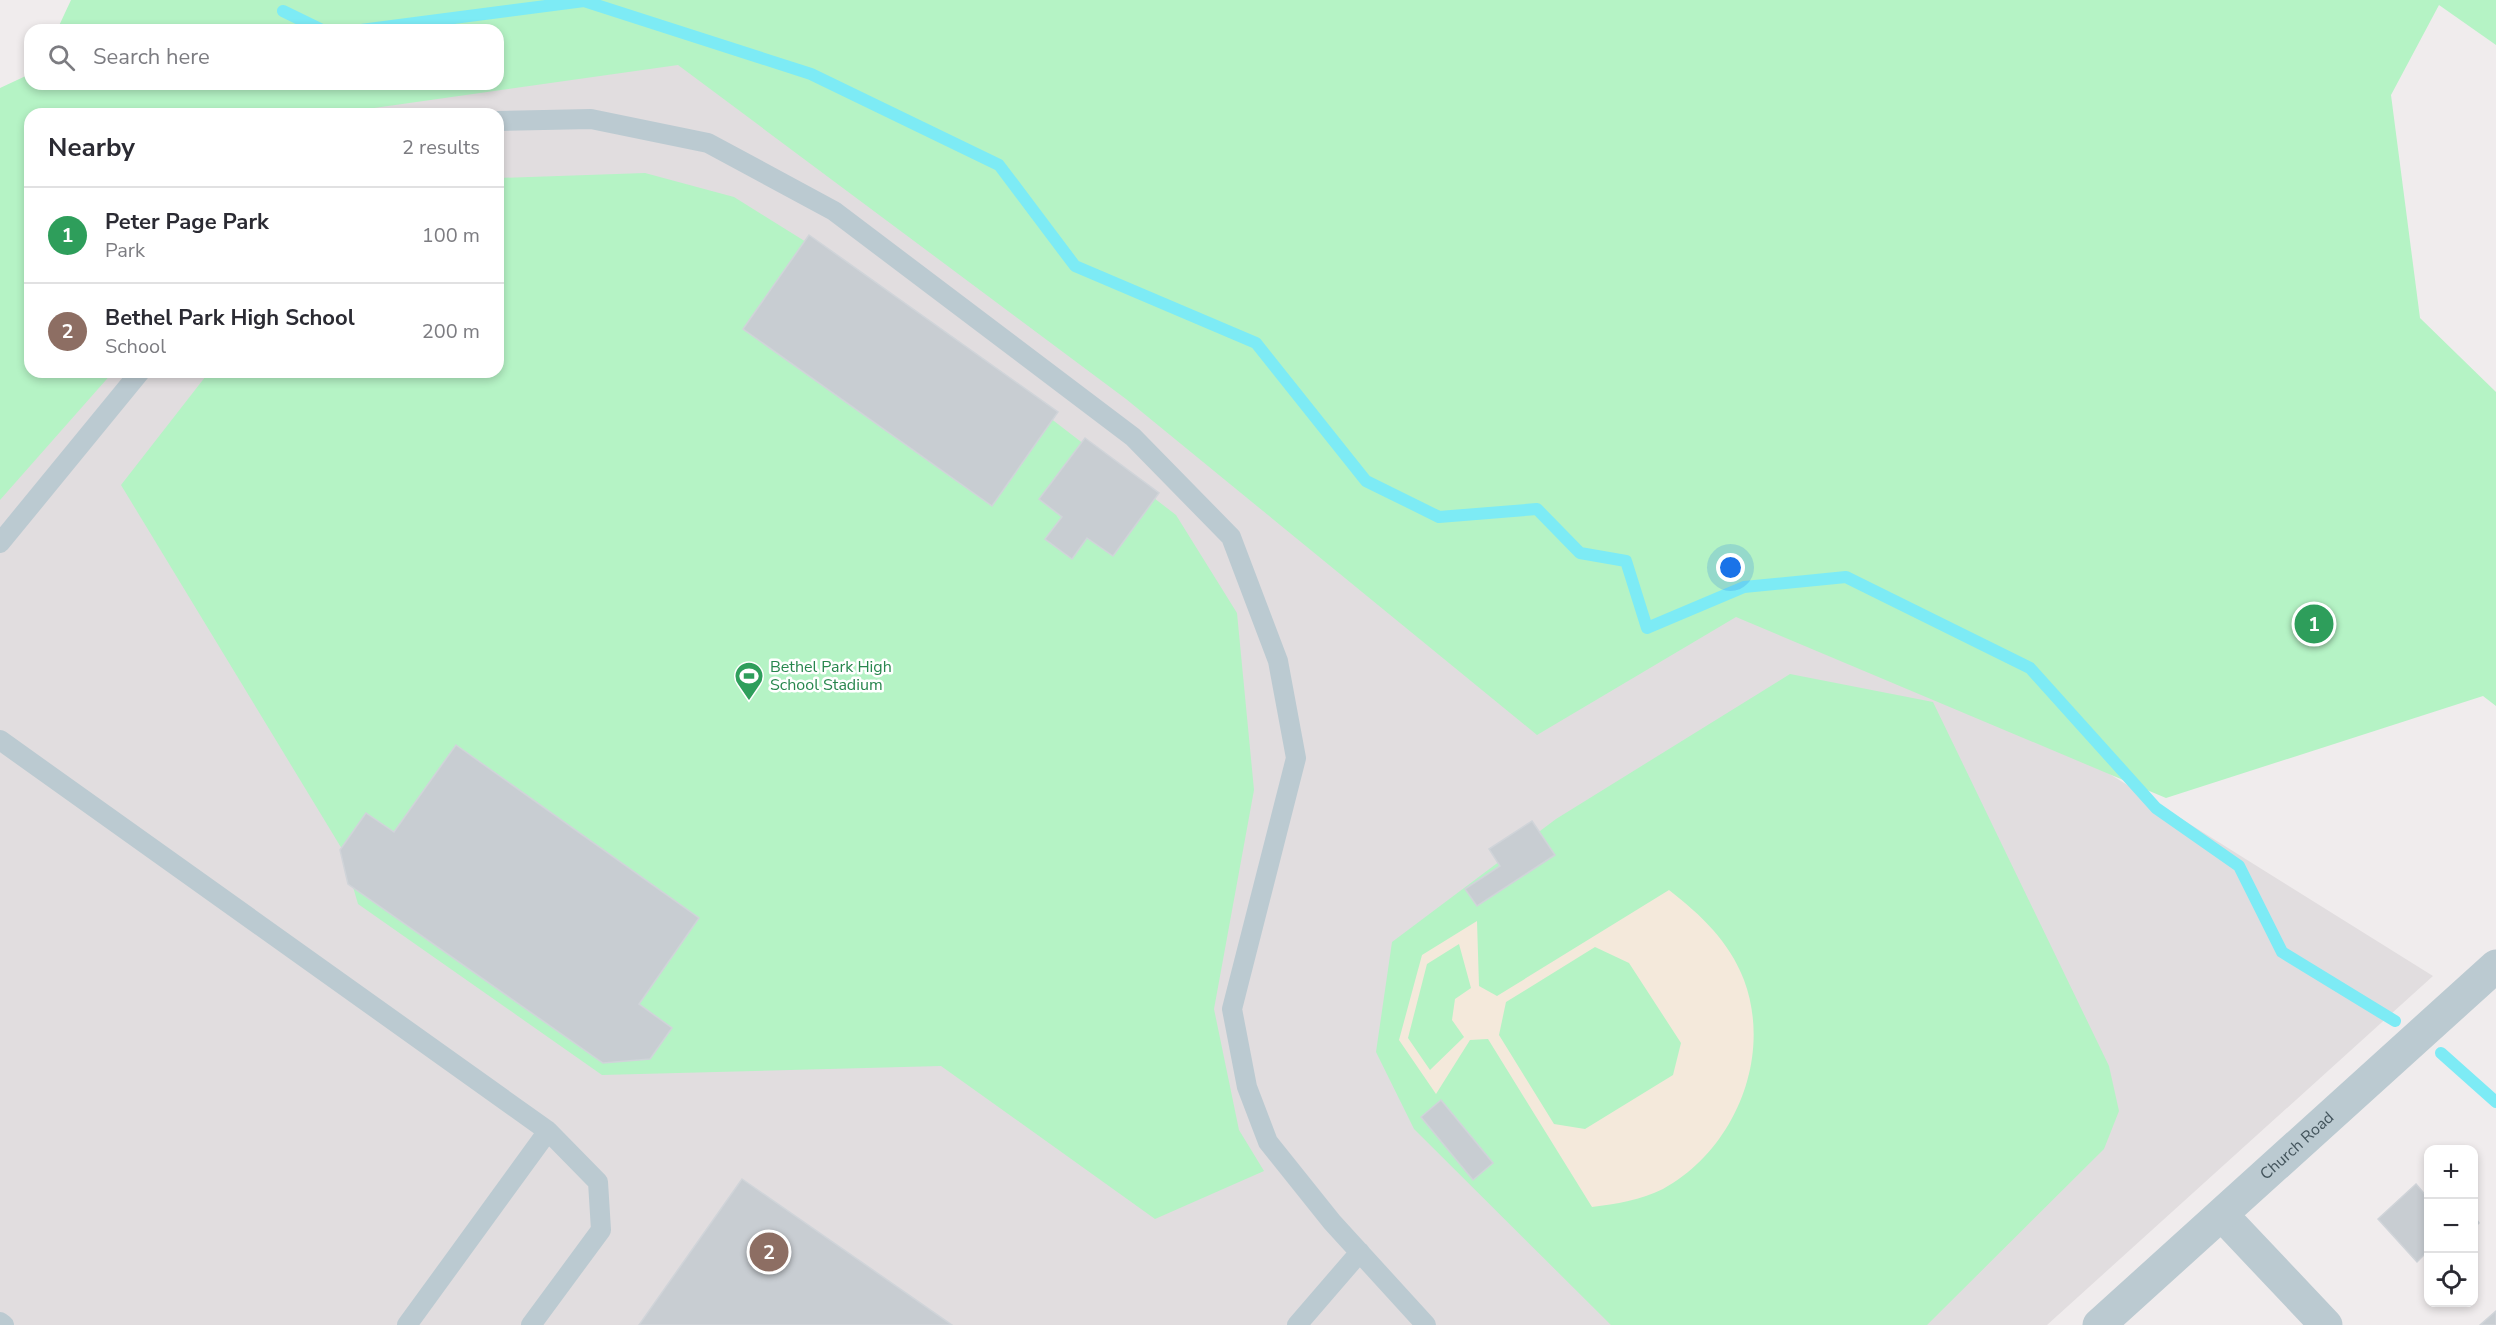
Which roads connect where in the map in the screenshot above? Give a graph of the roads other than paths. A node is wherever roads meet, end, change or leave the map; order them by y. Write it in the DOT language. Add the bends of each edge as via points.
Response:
graph roads {
  1 [pos="504,121"];
  2 [pos="135,378"];
  3 [pos="0,543"];
  4 [pos="0,740"];
  5 [pos="2496,966"];
  6 [pos="548,1131"];
  7 [pos="2222,1215"];
  8 [pos="1360,1252"];
  9 [pos="0,1322"];
  10 [pos="4,1325"];
  11 [pos="407,1325"];
  12 [pos="531,1325"];
  13 [pos="1297,1325"];
  14 [pos="1426,1325"];
  15 [pos="2100,1325"];
  16 [pos="2326,1325"];
  1 -- 8 [label="lane" via="591,119 708,143 834,211 1133,437 1231,537 1278,661 1296,758 1232,1009 1247,1087 1268,1142"];
  2 -- 3 [label="lane"];
  4 -- 6 [label="lane"];
  5 -- 7 [label="street, Church Road"];
  6 -- 11 [label="lane"];
  6 -- 12 [label="lane" via="598,1182 601,1230"];
  7 -- 15 [label="street, Church Road"];
  7 -- 16 [label="street"];
  8 -- 13 [label="lane"];
  8 -- 14 [label="lane"];
  9 -- 10 [label="lane"];
}
